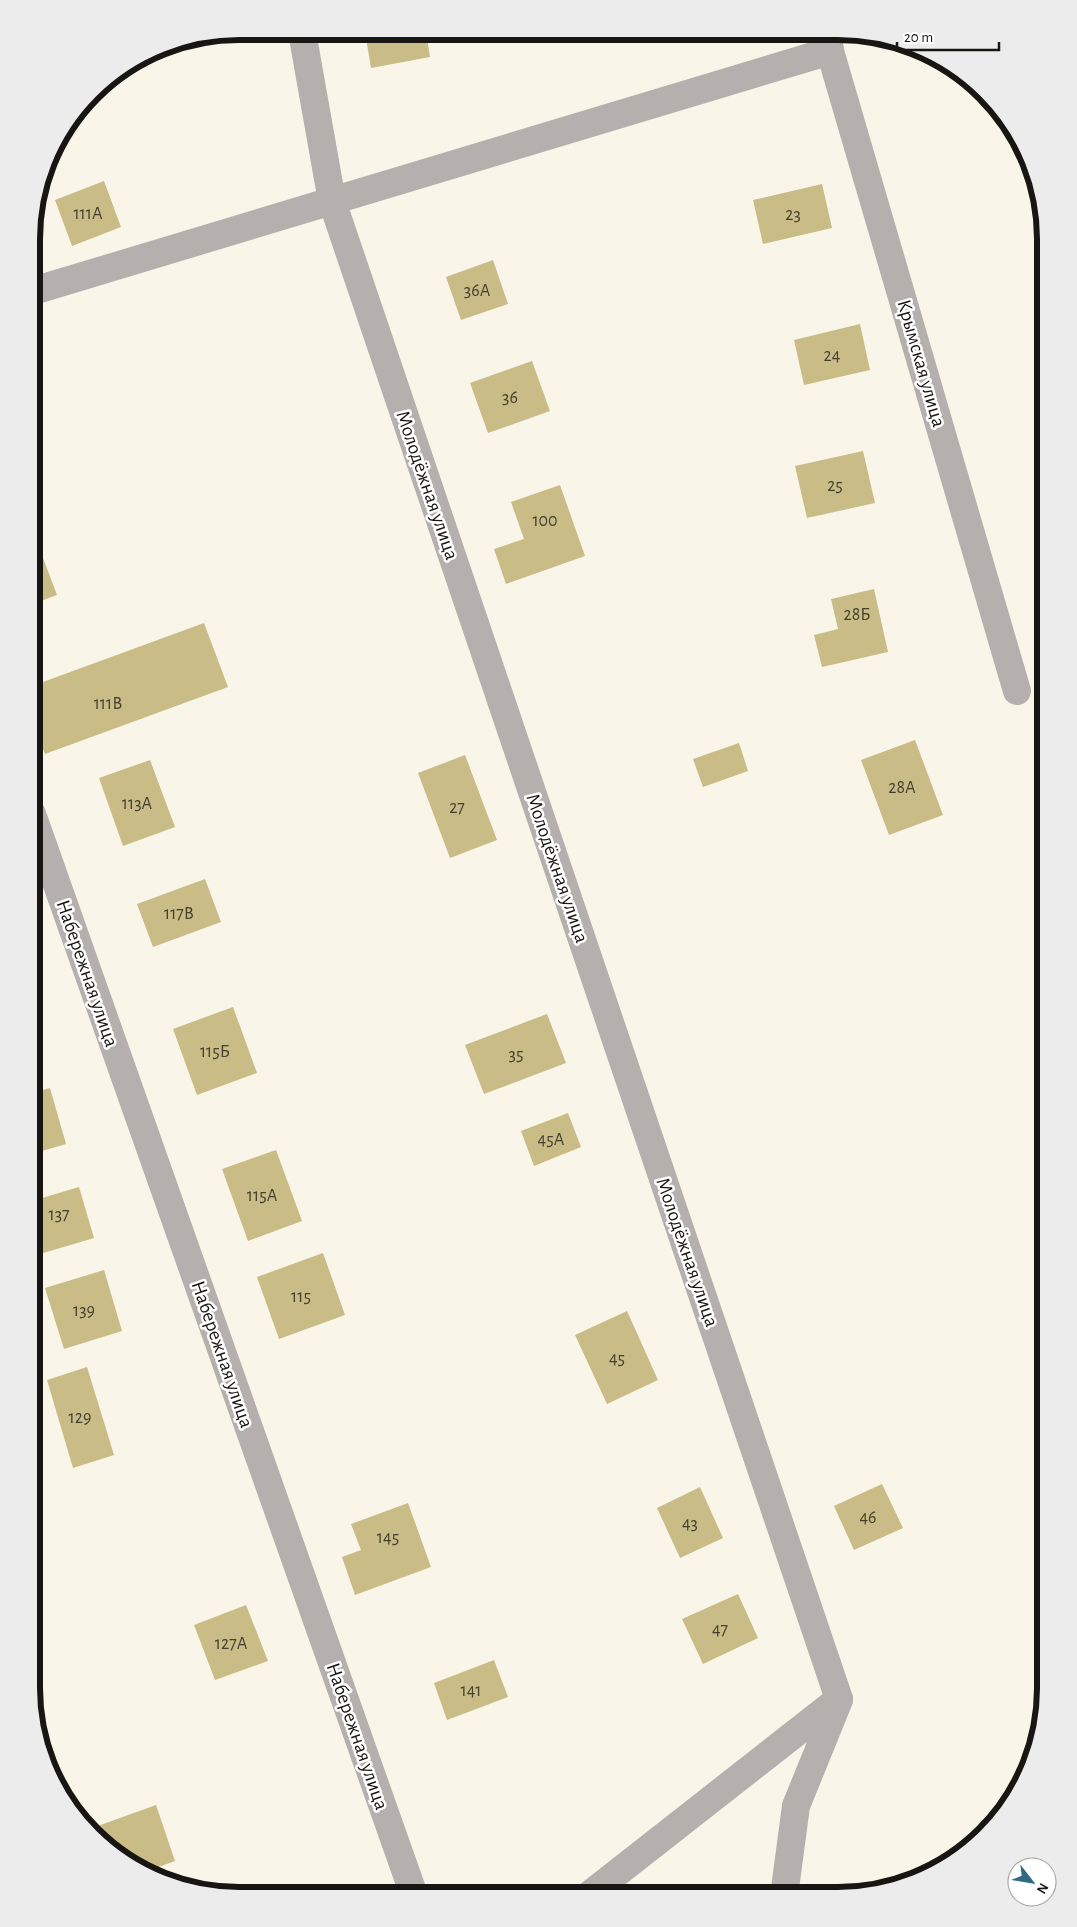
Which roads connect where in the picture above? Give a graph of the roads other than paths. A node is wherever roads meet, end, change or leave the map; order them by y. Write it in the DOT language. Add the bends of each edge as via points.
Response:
graph roads {
  1 [pos="303,40"];
  2 [pos="829,43"];
  3 [pos="332,201"];
  4 [pos="40,289"];
  5 [pos="1018,691"];
  6 [pos="40,837"];
  7 [pos="839,1699"];
  8 [pos="412,1887"];
  9 [pos="599,1887"];
  10 [pos="785,1887"];
  1 -- 3 [label="street, Молодёжная улица"];
  2 -- 3 [label="street"];
  2 -- 5 [label="street, Крымская улица"];
  3 -- 4 [label="street"];
  3 -- 7 [label="street, Молодёжная улица"];
  6 -- 8 [label="street, Набережная улица"];
  7 -- 9 [label="street"];
  7 -- 10 [label="street" via="796,1806"];
}
